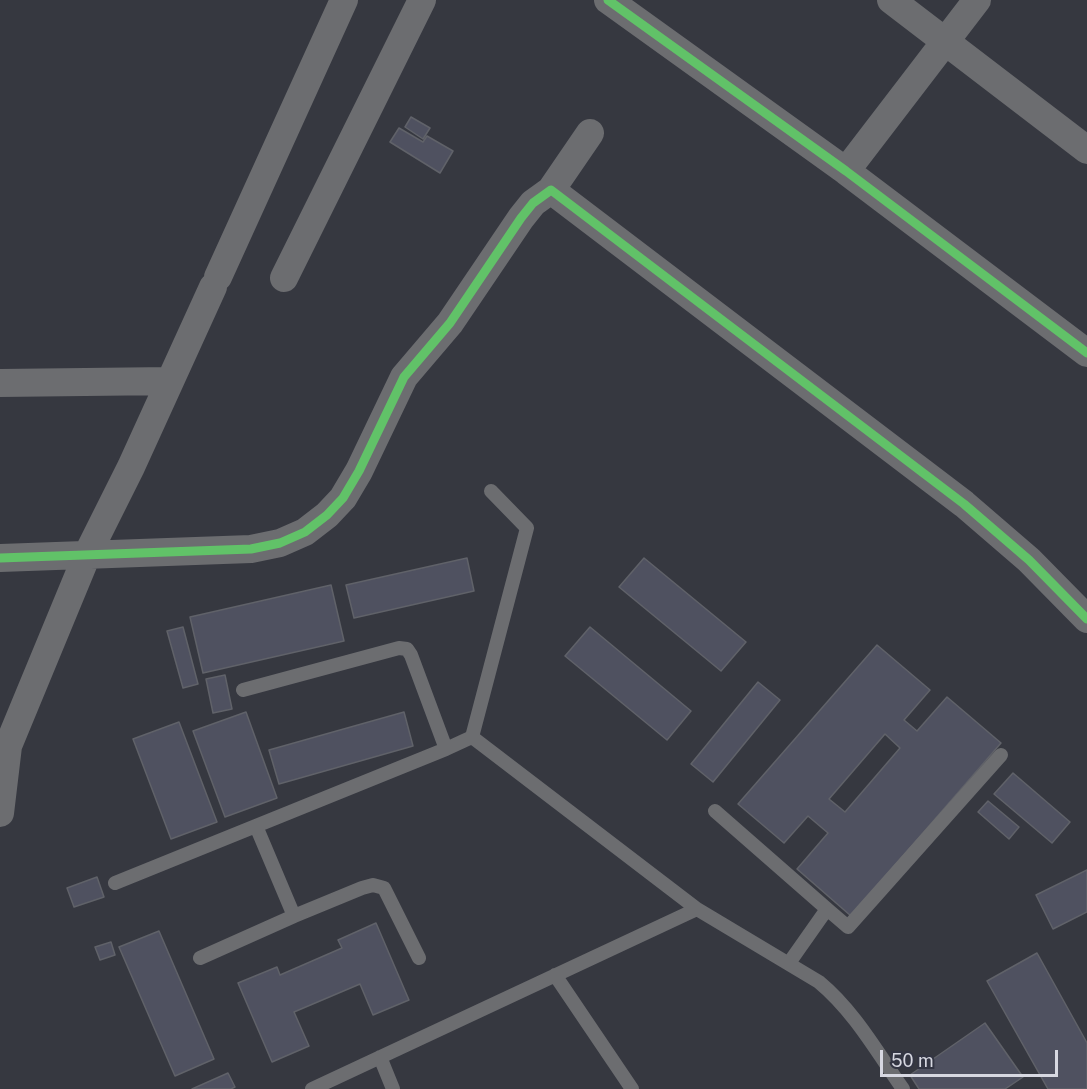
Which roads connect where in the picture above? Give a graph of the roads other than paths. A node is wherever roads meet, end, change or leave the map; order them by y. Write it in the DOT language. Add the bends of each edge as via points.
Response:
graph roads {
  1 [pos="344,0"];
  2 [pos="422,0"];
  3 [pos="608,0"];
  4 [pos="891,0"];
  5 [pos="977,0"];
  6 [pos="945,42"];
  7 [pos="590,133"];
  8 [pos="1087,150"];
  9 [pos="846,171"];
  10 [pos="551,189"];
  11 [pos="284,278"];
  12 [pos="1087,353"];
  13 [pos="170,381"];
  14 [pos="0,383"];
  15 [pos="491,491"];
  16 [pos="87,555"];
  17 [pos="0,558"];
  18 [pos="1087,619"];
  19 [pos="243,690"];
  20 [pos="472,737"];
  21 [pos="4,746"];
  22 [pos="446,749"];
  23 [pos="1001,755"];
  24 [pos="715,811"];
  25 [pos="0,813"];
  26 [pos="256,826"];
  27 [pos="115,883"];
  28 [pos="696,909"];
  29 [pos="827,909"];
  30 [pos="294,916"];
  31 [pos="200,958"];
  32 [pos="419,958"];
  33 [pos="789,963"];
  34 [pos="555,975"];
  35 [pos="380,1057"];
  36 [pos="312,1089"];
  37 [pos="393,1089"];
  38 [pos="632,1089"];
  39 [pos="903,1089"];
  1 -- 13 [label="street"];
  2 -- 11 [label="street"];
  3 -- 9 [label="street"];
  4 -- 6 [label="street"];
  5 -- 6 [label="street"];
  6 -- 8 [label="street"];
  6 -- 9 [label="street"];
  7 -- 10 [label="street"];
  9 -- 12 [label="street"];
  10 -- 16 [label="street" via="521,218 450,323 404,377 359,471 327,515 280,543 251,549"];
  10 -- 18 [label="street" via="964,504 1029,560"];
  13 -- 14 [label="street"];
  13 -- 16 [label="street"];
  15 -- 20 [label="lane" via="527,528"];
  16 -- 17 [label="street"];
  16 -- 21 [label="street"];
  19 -- 22 [label="lane" via="407,649"];
  20 -- 22 [label="lane"];
  20 -- 28 [label="lane"];
  21 -- 25 [label="street"];
  22 -- 26 [label="lane"];
  23 -- 29 [label="lane" via="848,927"];
  24 -- 29 [label="lane"];
  26 -- 27 [label="lane"];
  26 -- 30 [label="lane"];
  28 -- 33 [label="lane"];
  28 -- 34 [label="lane"];
  29 -- 33 [label="lane"];
  30 -- 31 [label="lane"];
  30 -- 32 [label="lane" via="362,888 384,888"];
  33 -- 39 [label="lane" via="834,994"];
  34 -- 35 [label="lane"];
  34 -- 38 [label="lane"];
  35 -- 36 [label="lane"];
  35 -- 37 [label="lane"];
}
